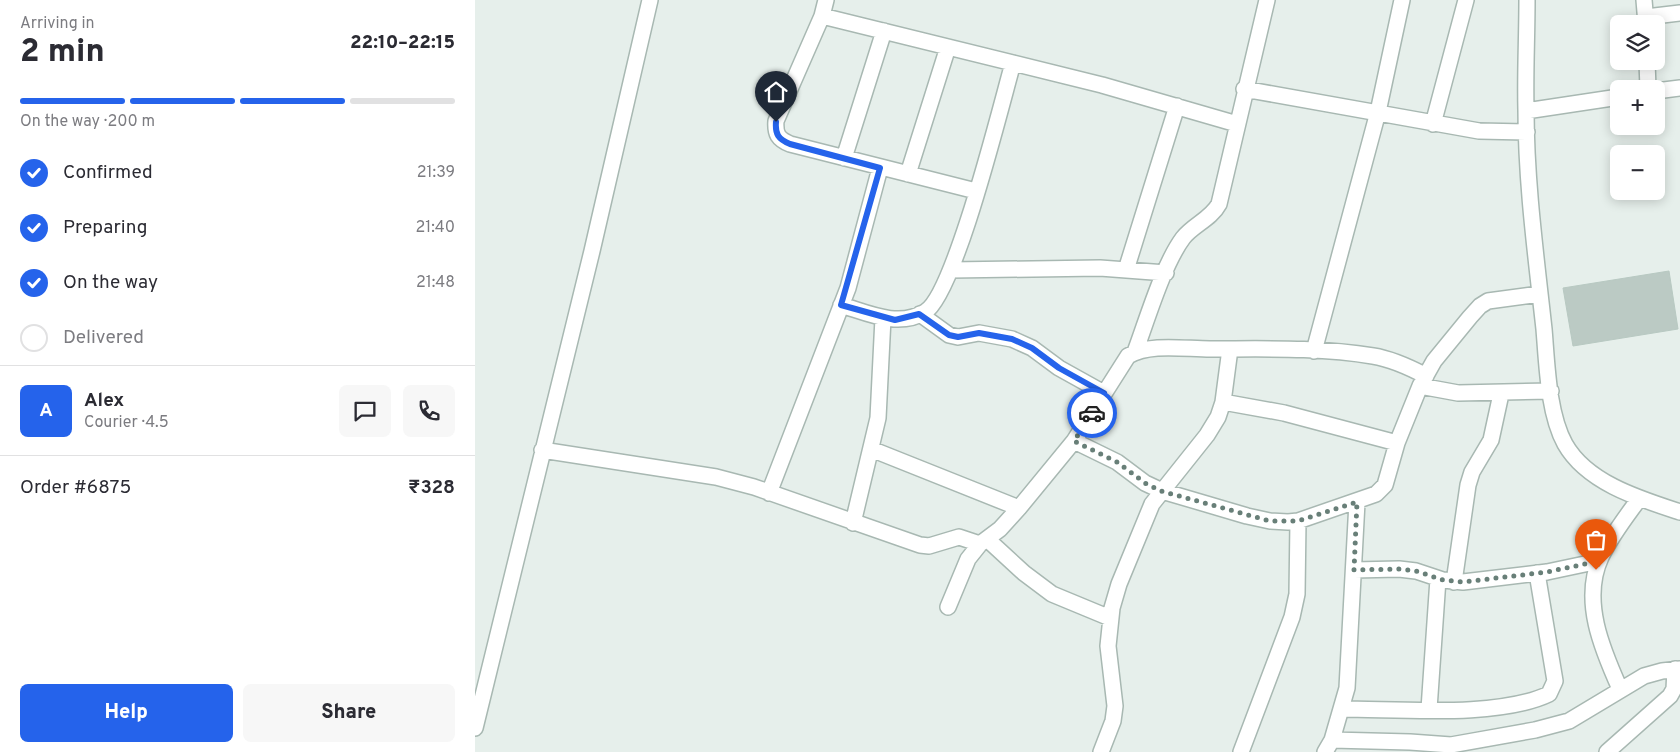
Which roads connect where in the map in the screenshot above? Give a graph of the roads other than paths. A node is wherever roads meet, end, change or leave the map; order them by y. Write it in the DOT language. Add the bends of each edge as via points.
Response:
graph roads {
  1 [pos="650,0"];
  2 [pos="826,0"];
  3 [pos="1267,0"];
  4 [pos="1401,0"];
  5 [pos="1466,0"];
  6 [pos="1527,0"];
  7 [pos="1644,0"];
  8 [pos="1680,13"];
  9 [pos="1646,15"];
  10 [pos="822,16"];
  11 [pos="1665,16"];
  12 [pos="884,31"];
  13 [pos="948,47"];
  14 [pos="1013,63"];
  15 [pos="1680,88"];
  16 [pos="1245,89"];
  17 [pos="1665,90"];
  18 [pos="1610,98"];
  19 [pos="1177,106"];
  20 [pos="1526,111"];
  21 [pos="1377,112"];
  22 [pos="1237,124"];
  23 [pos="1433,124"];
  24 [pos="1527,132"];
  25 [pos="844,158"];
  26 [pos="880,168"];
  27 [pos="908,174"];
  28 [pos="976,191"];
  29 [pos="951,270"];
  30 [pos="1126,270"];
  31 [pos="1165,273"];
  32 [pos="1540,294"];
  33 [pos="841,305"];
  34 [pos="919,314"];
  35 [pos="883,318"];
  36 [pos="1229,349"];
  37 [pos="1314,351"];
  38 [pos="1135,352"];
  39 [pos="1423,381"];
  40 [pos="1551,392"];
  41 [pos="1104,393"];
  42 [pos="1501,394"];
  43 [pos="1223,402"];
  44 [pos="1074,441"];
  45 [pos="1397,443"];
  46 [pos="871,449"];
  47 [pos="542,450"];
  48 [pos="1161,491"];
  49 [pos="769,493"];
  50 [pos="1639,498"];
  51 [pos="1357,502"];
  52 [pos="1019,508"];
  53 [pos="1680,512"];
  54 [pos="1298,521"];
  55 [pos="853,522"];
  56 [pos="983,541"];
  57 [pos="1599,561"];
  58 [pos="1354,570"];
  59 [pos="1537,573"];
  60 [pos="1438,579"];
  61 [pos="1454,582"];
  62 [pos="948,607"];
  63 [pos="1110,618"];
  64 [pos="1677,669"];
  65 [pos="1620,690"];
  66 [pos="1342,709"];
  67 [pos="1429,709"];
  68 [pos="475,728"];
  69 [pos="1328,746"];
  70 [pos="1101,752"];
  71 [pos="1241,752"];
  72 [pos="1607,752"];
  1 -- 47 [label="street"];
  2 -- 10 [label="street"];
  3 -- 16 [label="street"];
  4 -- 21 [label="street"];
  5 -- 23 [label="street"];
  6 -- 20 [label="street"];
  7 -- 9 [label="street"];
  8 -- 11 [label="street"];
  10 -- 12 [label="street"];
  10 -- 25 [label="street" via="776,122 775,132 780,140 790,144"];
  12 -- 13 [label="street"];
  12 -- 25 [label="street"];
  13 -- 14 [label="street"];
  13 -- 27 [label="street"];
  14 -- 19 [label="street"];
  14 -- 28 [label="street"];
  15 -- 17 [label="street"];
  16 -- 21 [label="street"];
  16 -- 22 [label="street"];
  18 -- 20 [label="street"];
  19 -- 22 [label="street"];
  19 -- 30 [label="street"];
  20 -- 24 [label="street"];
  21 -- 23 [label="street"];
  21 -- 37 [label="street"];
  22 -- 31 [label="street" via="1219,204 1183,238"];
  23 -- 24 [label="street" via="1479,131"];
  24 -- 32 [label="street"];
  25 -- 26 [label="street"];
  26 -- 27 [label="street"];
  26 -- 33 [label="street"];
  27 -- 28 [label="street"];
  28 -- 29 [label="street"];
  29 -- 30 [label="street"];
  29 -- 34 [label="street" via="927,311"];
  30 -- 31 [label="street"];
  31 -- 38 [label="street"];
  32 -- 39 [label="street" via="1496,299 1480,306 1434,361"];
  32 -- 40 [label="street"];
  33 -- 35 [label="street"];
  33 -- 49 [label="street"];
  34 -- 35 [label="street" via="895,320"];
  34 -- 41 [label="street" via="949,335 958,337 979,333 1012,339"];
  35 -- 46 [label="street" via="879,409"];
  36 -- 37 [label="street"];
  36 -- 38 [label="street"];
  36 -- 43 [label="street"];
  37 -- 39 [label="street" via="1373,356 1405,366"];
  38 -- 41 [label="street" via="1127,356"];
  39 -- 42 [label="street" via="1457,393"];
  39 -- 45 [label="street"];
  40 -- 42 [label="street"];
  40 -- 50 [label="street" via="1565,444 1578,461 1599,477"];
  41 -- 44 [label="street"];
  42 -- 61 [label="street" via="1491,440 1467,485"];
  43 -- 45 [label="street" via="1284,413"];
  43 -- 48 [label="street" via="1207,435"];
  44 -- 48 [label="street" via="1117,462"];
  44 -- 52 [label="street"];
  45 -- 51 [label="street" via="1385,485 1376,494"];
  46 -- 52 [label="street"];
  46 -- 55 [label="street"];
  47 -- 49 [label="street" via="716,477"];
  47 -- 68 [label="street"];
  48 -- 54 [label="street" via="1270,521"];
  48 -- 63 [label="street" via="1140,530"];
  49 -- 55 [label="street"];
  50 -- 53 [label="street"];
  50 -- 57 [label="street"];
  51 -- 54 [label="street"];
  51 -- 58 [label="street"];
  52 -- 56 [label="street"];
  54 -- 71 [label="street" via="1297,594 1292,617"];
  55 -- 56 [label="street" via="929,546 959,537"];
  56 -- 62 [label="street" via="968,559"];
  56 -- 63 [label="street" via="1052,594"];
  57 -- 59 [label="street"];
  57 -- 65 [label="street" via="1595,621 1598,638"];
  58 -- 60 [label="street" via="1399,569"];
  58 -- 66 [label="street" via="1349,671"];
  59 -- 61 [label="street"];
  59 -- 67 [label="street" via="1555,681 1549,694 1522,704 1494,708"];
  60 -- 61 [label="street"];
  60 -- 67 [label="street"];
  63 -- 70 [label="street" via="1108,646 1115,706"];
  64 -- 65 [label="street" via="1643,676"];
  64 -- 72 [label="street" via="1670,696"];
  65 -- 69 [label="street" via="1569,721 1474,742"];
  66 -- 67 [label="street"];
  66 -- 69 [label="street"];
}
